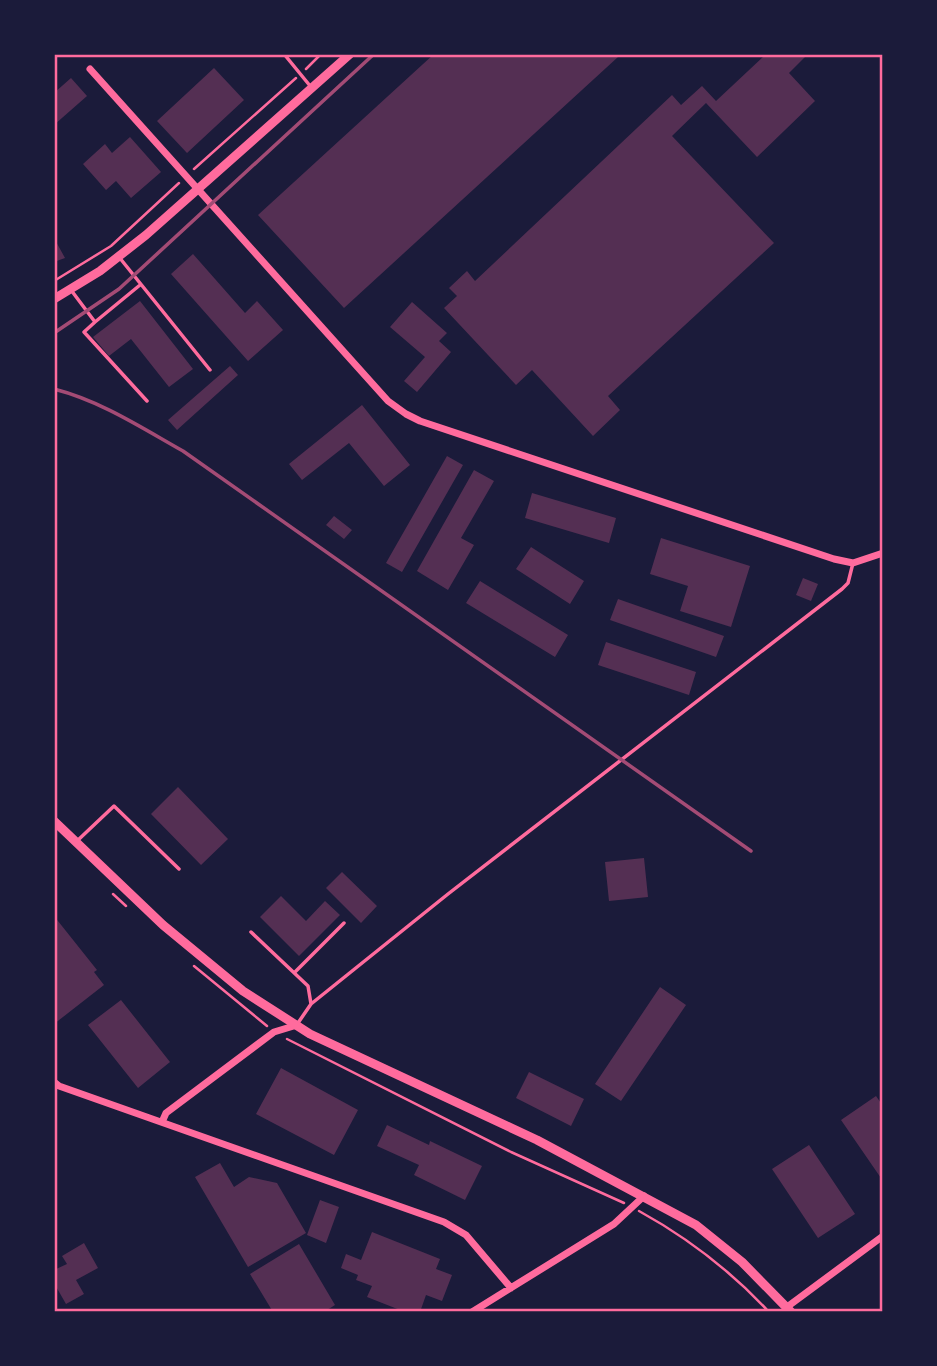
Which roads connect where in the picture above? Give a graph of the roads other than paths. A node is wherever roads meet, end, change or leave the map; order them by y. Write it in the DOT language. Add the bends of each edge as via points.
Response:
graph roads {
  1 [pos="284,54"];
  2 [pos="350,54"];
  3 [pos="90,69"];
  4 [pos="312,89"];
  5 [pos="199,188"];
  6 [pos="119,257"];
  7 [pos="141,285"];
  8 [pos="71,290"];
  9 [pos="54,299"];
  10 [pos="95,322"];
  11 [pos="210,370"];
  12 [pos="147,401"];
  13 [pos="883,552"];
  14 [pos="853,563"];
  15 [pos="54,821"];
  16 [pos="76,843"];
  17 [pos="180,869"];
  18 [pos="344,923"];
  19 [pos="251,932"];
  20 [pos="295,972"];
  21 [pos="311,1004"];
  22 [pos="297,1025"];
  23 [pos="56,1086"];
  24 [pos="162,1122"];
  25 [pos="644,1196"];
  26 [pos="883,1236"];
  27 [pos="511,1288"];
  28 [pos="789,1309"];
  29 [pos="471,1312"];
  1 -- 4 [label="lane"];
  2 -- 4 [label="street"];
  3 -- 5 [label="street"];
  4 -- 5 [label="street"];
  5 -- 6 [label="street"];
  5 -- 14 [label="street" via="388,401 406,414"];
  6 -- 7 [label="lane"];
  6 -- 8 [label="street"];
  7 -- 10 [label="lane"];
  7 -- 11 [label="lane"];
  8 -- 9 [label="street"];
  8 -- 10 [label="lane"];
  10 -- 12 [label="lane" via="84,332"];
  13 -- 14 [label="street"];
  14 -- 21 [label="lane" via="842,589"];
  15 -- 16 [label="street"];
  16 -- 17 [label="lane" via="114,806"];
  16 -- 22 [label="street" via="243,991"];
  18 -- 20 [label="lane"];
  19 -- 20 [label="lane"];
  20 -- 21 [label="lane" via="308,986"];
  21 -- 22 [label="lane"];
  22 -- 24 [label="street" via="274,1032 166,1113"];
  22 -- 25 [label="street"];
  23 -- 24 [label="street"];
  24 -- 27 [label="street" via="444,1222 466,1235"];
  25 -- 27 [label="street" via="614,1224"];
  25 -- 28 [label="street" via="696,1225"];
  26 -- 28 [label="street"];
  27 -- 29 [label="street"];
}
